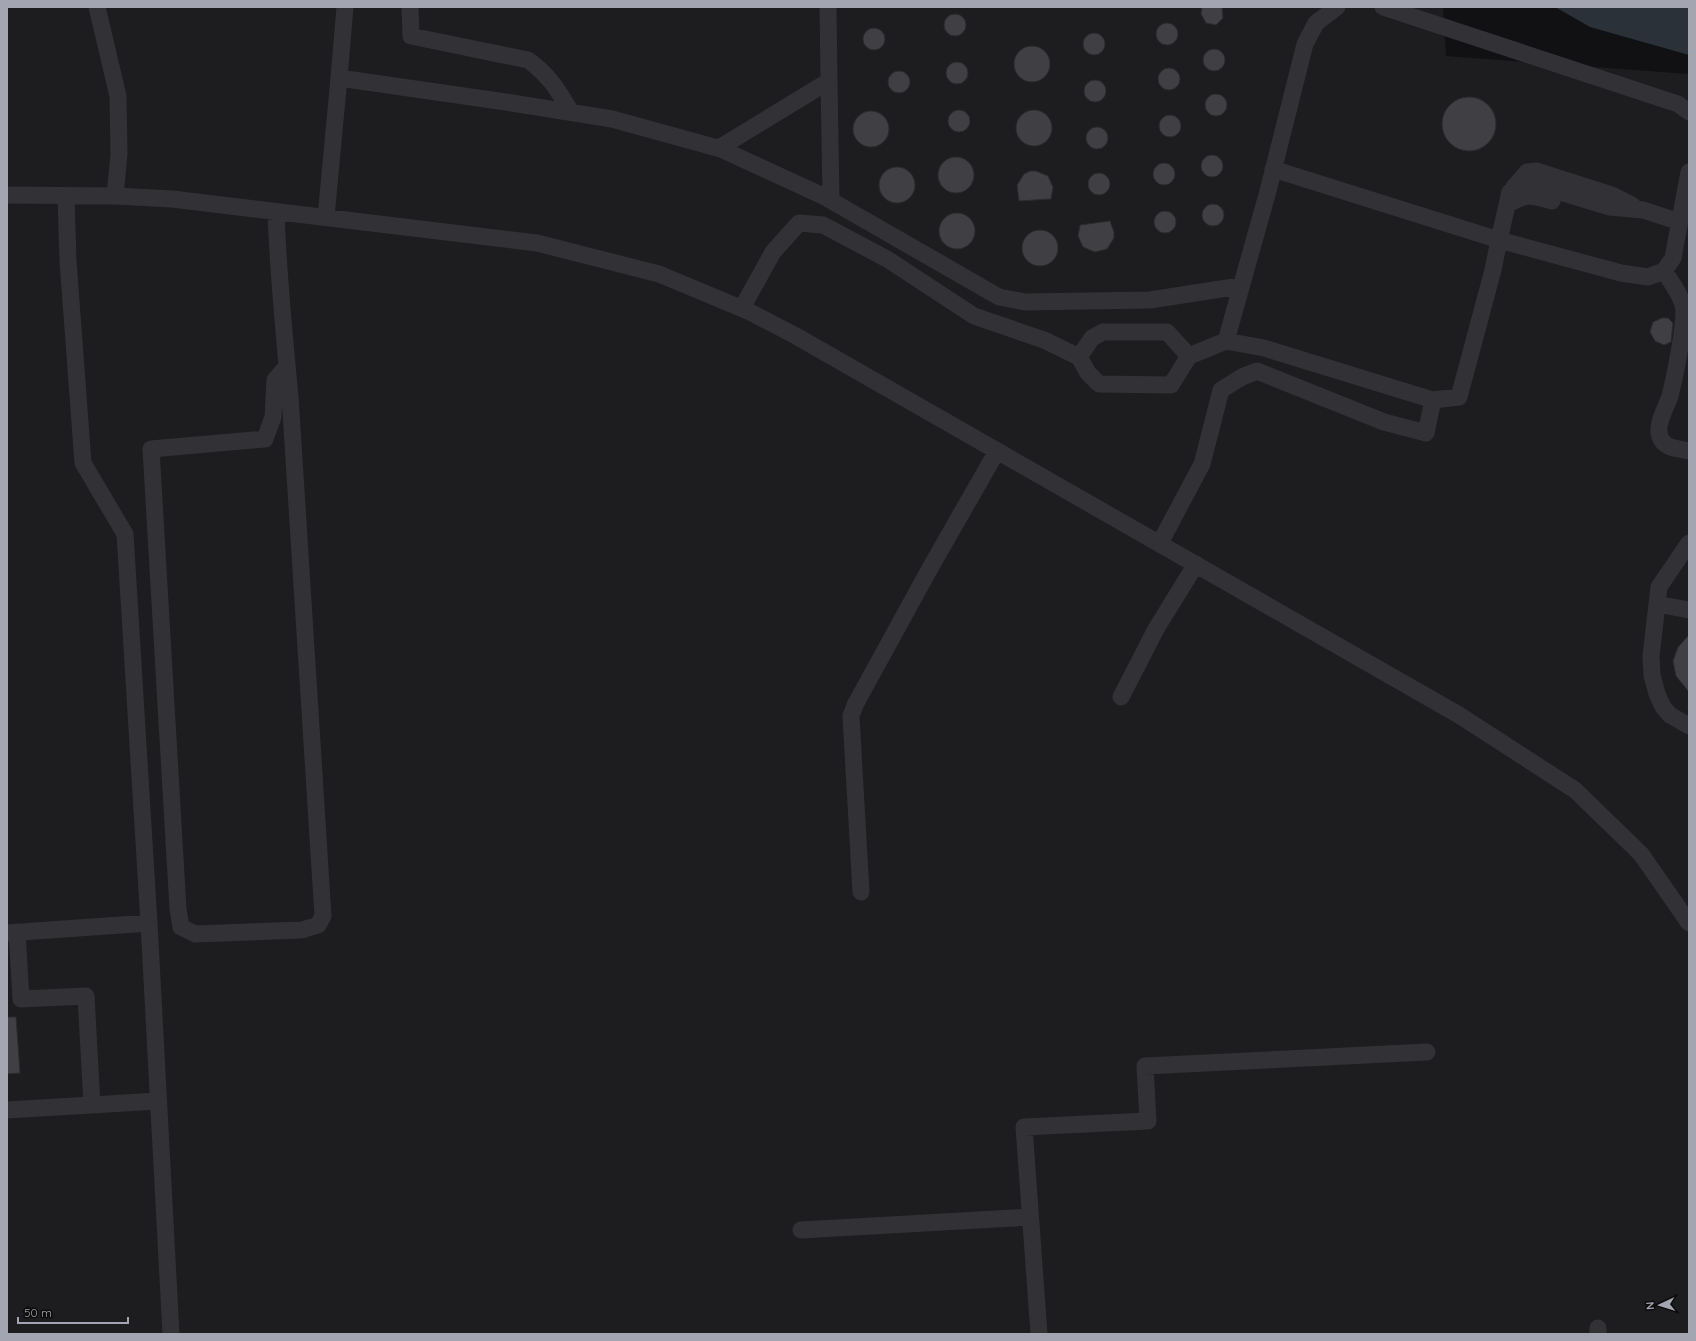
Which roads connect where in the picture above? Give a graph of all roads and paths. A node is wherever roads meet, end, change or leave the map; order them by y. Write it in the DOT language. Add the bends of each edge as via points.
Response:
graph roads {
  1 [pos="97,7"];
  2 [pos="345,7"];
  3 [pos="410,7"];
  4 [pos="828,7"];
  5 [pos="1337,7"];
  6 [pos="1383,7"];
  7 [pos="338,78"];
  8 [pos="829,81"];
  9 [pos="571,112"];
  10 [pos="1689,112"];
  11 [pos="719,148"];
  12 [pos="1273,169"];
  13 [pos="1689,172"];
  14 [pos="7,195"];
  15 [pos="66,196"];
  16 [pos="115,196"];
  17 [pos="1508,198"];
  18 [pos="831,200"];
  19 [pos="1643,210"];
  20 [pos="276,212"];
  21 [pos="326,217"];
  22 [pos="1680,222"];
  23 [pos="1499,240"];
  24 [pos="1664,271"];
  25 [pos="1240,286"];
  26 [pos="742,308"];
  27 [pos="1226,341"];
  28 [pos="1189,356"];
  29 [pos="1079,357"];
  30 [pos="287,366"];
  31 [pos="1433,400"];
  32 [pos="997,451"];
  33 [pos="1689,451"];
  34 [pos="1160,543"];
  35 [pos="1689,543"];
  36 [pos="1196,564"];
  37 [pos="1657,604"];
  38 [pos="1689,610"];
  39 [pos="1121,696"];
  40 [pos="1689,726"];
  41 [pos="861,892"];
  42 [pos="149,923"];
  43 [pos="1689,923"];
  44 [pos="12,932"];
  45 [pos="1427,1052"];
  46 [pos="158,1101"];
  47 [pos="92,1105"];
  48 [pos="7,1110"];
  49 [pos="1030,1217"];
  50 [pos="801,1230"];
  51 [pos="171,1334"];
  52 [pos="1039,1334"];
  1 -- 16 [label="street" via="118,96 119,154"];
  2 -- 7 [label="street"];
  3 -- 9 [label="street" via="411,36 528,60 543,71"];
  4 -- 8 [label="street"];
  5 -- 12 [label="street" via="1316,22 1305,44"];
  6 -- 10 [label="street" via="1678,104"];
  7 -- 9 [label="street"];
  7 -- 21 [label="street"];
  8 -- 11 [label="street"];
  8 -- 18 [label="street"];
  9 -- 11 [label="street" via="612,119"];
  11 -- 18 [label="street"];
  12 -- 23 [label="street"];
  12 -- 25 [label="street"];
  13 -- 22 [label="street"];
  14 -- 15 [label="street"];
  15 -- 16 [label="street"];
  15 -- 42 [label="street" via="68,261 83,464 125,534"];
  16 -- 20 [label="street" via="172,199"];
  17 -- 19 [label="street" via="1520,183 1534,184 1610,207"];
  17 -- 19 [label="street" via="1527,172 1537,171 1612,195"];
  17 -- 23 [label="street"];
  18 -- 25 [label="street" via="999,297 1025,302 1150,300"];
  19 -- 22 [label="street"];
  20 -- 21 [label="street"];
  20 -- 30 [label="street" via="278,279"];
  21 -- 26 [label="street" via="537,243 658,274"];
  22 -- 24 [label="street" via="1673,258"];
  23 -- 24 [label="street" via="1621,273 1648,277"];
  23 -- 31 [label="street" via="1459,397"];
  24 -- 33 [label="street" via="1678,292 1683,306 1684,322 1670,396 1661,418 1660,432 1663,442"];
  25 -- 27 [label="street"];
  26 -- 29 [label="street" via="773,252 799,223 823,224 887,259 974,316 1044,340"];
  26 -- 32 [label="street" via="802,339"];
  27 -- 28 [label="street"];
  27 -- 31 [label="street" via="1264,348"];
  28 -- 29 [label="street" via="1167,332 1103,332 1092,338"];
  28 -- 29 [label="street" via="1171,384 1136,386 1098,384"];
  30 -- 30 [label="street" via="322,916 318,925 302,930 195,934 181,927 178,909 151,449 265,439 273,417 275,380"];
  31 -- 34 [label="street" via="1426,433 1384,422 1257,372 1242,377 1221,390 1202,464"];
  32 -- 34 [label="street"];
  32 -- 41 [label="street" via="929,570 851,716"];
  34 -- 36 [label="street"];
  35 -- 37 [label="street" via="1659,587"];
  36 -- 39 [label="street" via="1156,629"];
  36 -- 43 [label="street" via="1459,715 1575,790 1641,854"];
  37 -- 38 [label="street"];
  37 -- 40 [label="street" via="1651,656 1652,675 1664,707 1670,715"];
  42 -- 44 [label="street"];
  42 -- 46 [label="street"];
  44 -- 47 [label="street" via="21,999 86,996"];
  45 -- 49 [label="street" via="1145,1066 1148,1121 1024,1127"];
  46 -- 47 [label="street"];
  46 -- 51 [label="street"];
  47 -- 48 [label="street"];
  49 -- 50 [label="street"];
  49 -- 52 [label="street"];
}
